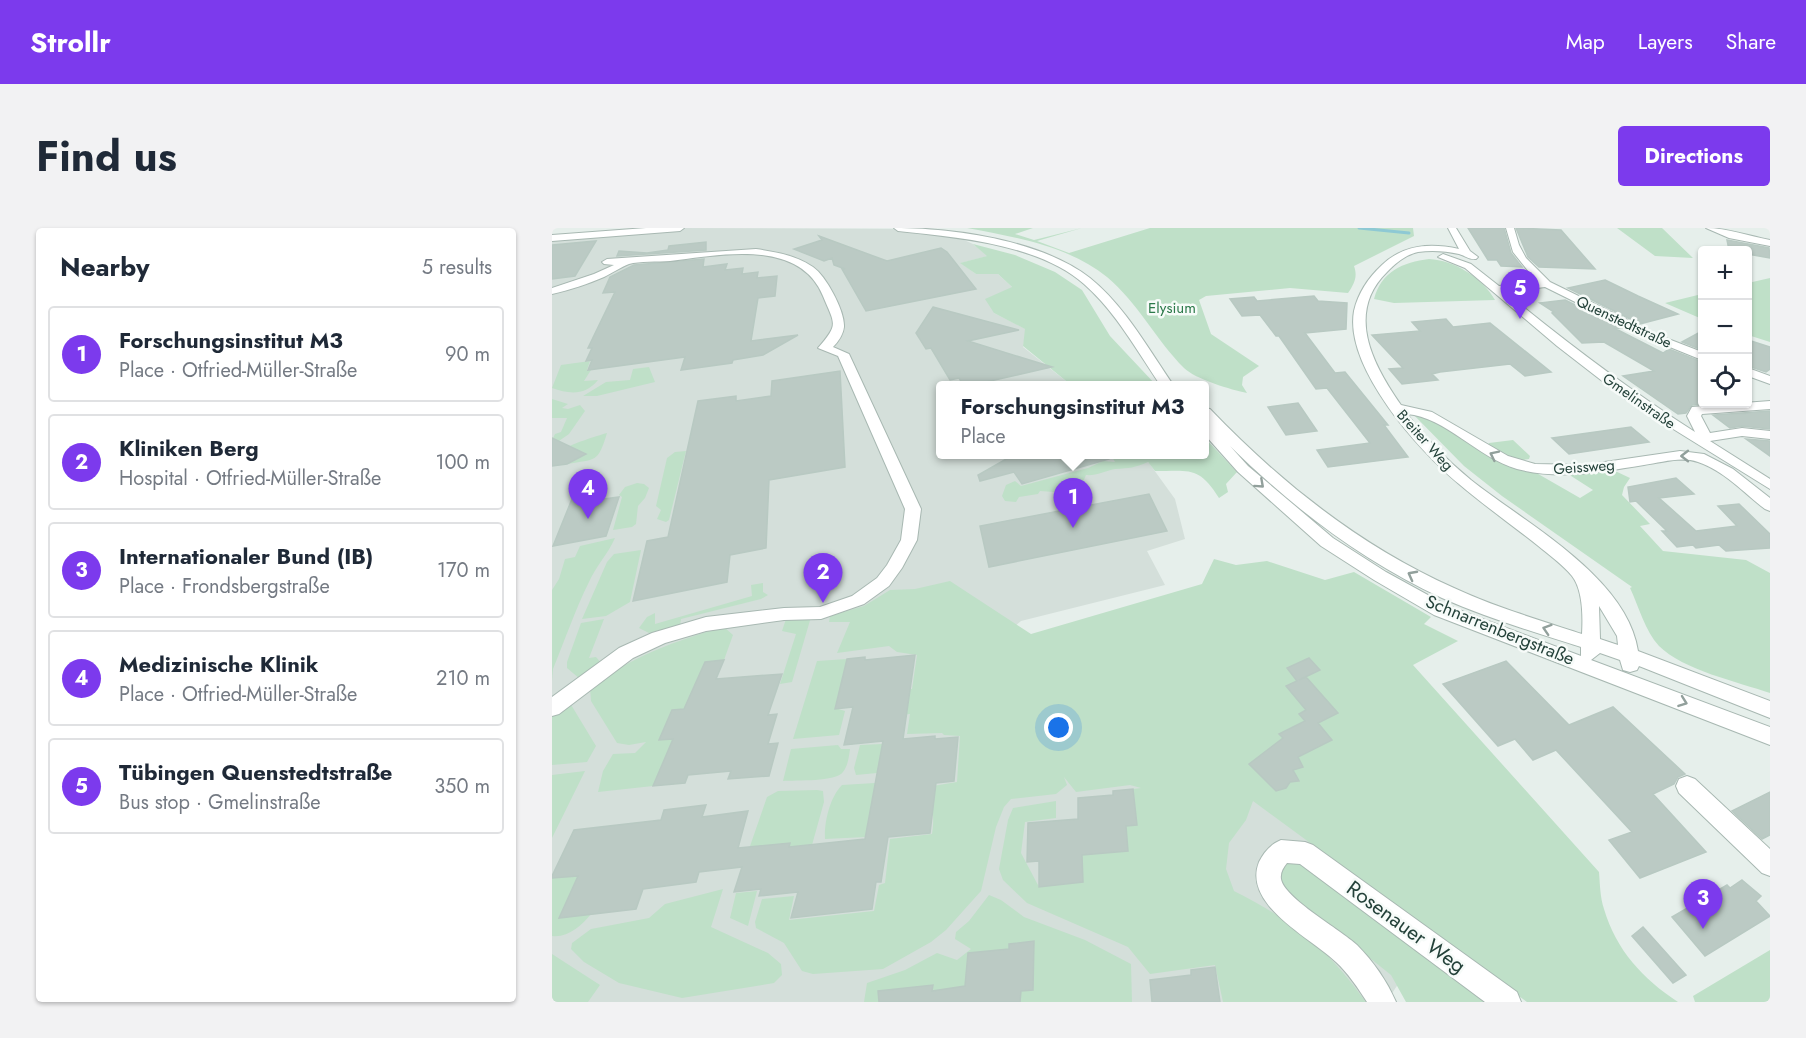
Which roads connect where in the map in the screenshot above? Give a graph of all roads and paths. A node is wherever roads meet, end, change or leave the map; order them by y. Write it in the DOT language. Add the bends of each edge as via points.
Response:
graph roads {
  1 [pos="680,228"];
  2 [pos="898,228"];
  3 [pos="935,228"];
  4 [pos="1452,228"];
  5 [pos="1510,228"];
  6 [pos="1710,228"];
  7 [pos="552,231"];
  8 [pos="632,236"];
  9 [pos="552,238"];
  10 [pos="1433,240"];
  11 [pos="1770,243"];
  12 [pos="1421,252"];
  13 [pos="1466,253"];
  14 [pos="606,262"];
  15 [pos="591,278"];
  16 [pos="1546,284"];
  17 [pos="1499,289"];
  18 [pos="552,291"];
  19 [pos="1698,354"];
  20 [pos="1752,373"];
  21 [pos="1770,380"];
  22 [pos="1171,381"];
  23 [pos="1171,381"];
  24 [pos="1770,405"];
  25 [pos="1397,409"];
  26 [pos="1209,416"];
  27 [pos="1209,431"];
  28 [pos="1770,435"];
  29 [pos="1701,438"];
  30 [pos="1770,485"];
  31 [pos="1770,506"];
  32 [pos="1580,573"];
  33 [pos="1591,644"];
  34 [pos="1631,656"];
  35 [pos="1586,665"];
  36 [pos="1628,681"];
  37 [pos="552,708"];
  38 [pos="1770,710"];
  39 [pos="1770,736"];
  40 [pos="1687,786"];
  41 [pos="1770,865"];
  42 [pos="1382,1002"];
  43 [pos="1507,1002"];
  1 -- 8 [label="street"];
  2 -- 22 [label="street" via="1013,248 1071,270 1102,295"];
  3 -- 23 [label="street" via="1021,246 1078,268 1104,287"];
  4 -- 13 [label="street, Gmelinstraße"];
  5 -- 16 [label="street, Quenstedtstraße" via="1519,254"];
  6 -- 11 [label="street"];
  7 -- 8 [label="street"];
  8 -- 9 [label="street"];
  8 -- 14 [label="street"];
  8 -- 14 [label="street" via="613,246"];
  8 -- 15 [label="street"];
  8 -- 37 [label="street" via="789,258 813,271 822,282 840,326 837,336 824,348 843,354 848,364 913,509 912,529 894,568 883,582 858,600 821,613 706,624 670,634 626,653"];
  10 -- 12 [label="street"];
  12 -- 13 [label="street, Breiter Weg"];
  12 -- 17 [label="street, Gmelinstraße" via="1462,263"];
  12 -- 25 [label="street, Breiter Weg" via="1387,266 1375,276 1360,311 1359,329 1368,360"];
  13 -- 17 [label="street, Gmelinstraße" via="1477,260"];
  14 -- 15 [label="street"];
  15 -- 18 [label="street"];
  16 -- 17 [label="street"];
  16 -- 19 [label="street, Quenstedtstraße"];
  17 -- 29 [label="street, Gmelinstraße" via="1588,365"];
  20 -- 21 [label="street"];
  24 -- 29 [label="street" via="1697,410 1694,416"];
  31 -- 25 [label="street, Geissweg, one-way" via="1698,457 1678,456 1582,470 1539,469 1487,452 1420,410"];
  25 -- 32 [label="street, Breiter Weg" via="1444,465"];
  33 -- 26 [label="street, Schnarrenbergstraße, one-way" via="1449,594 1386,560 1290,493"];
  27 -- 35 [label="street, Schnarrenbergstraße, one-way" via="1281,504 1327,542 1380,576 1440,610"];
  28 -- 29 [label="street" via="1742,432"];
  29 -- 30 [label="street, Gmelinstraße"];
  32 -- 33 [label="street" via="1590,596"];
  32 -- 34 [label="street, Breiter Weg" via="1618,616"];
  33 -- 34 [label="street, Schnarrenbergstraße"];
  33 -- 35 [label="street"];
  34 -- 36 [label="street, Breiter Weg"];
  34 -- 38 [label="street, Schnarrenbergstraße"];
  35 -- 36 [label="street, Schnarrenbergstraße"];
  36 -- 39 [label="street, Schnarrenbergstraße, one-way"];
  40 -- 41 [label="street"];
  42 -- 43 [label="street, Rosenauer Weg" via="1347,954 1282,904 1272,891 1267,872 1271,860 1281,851 1305,853"];
}
